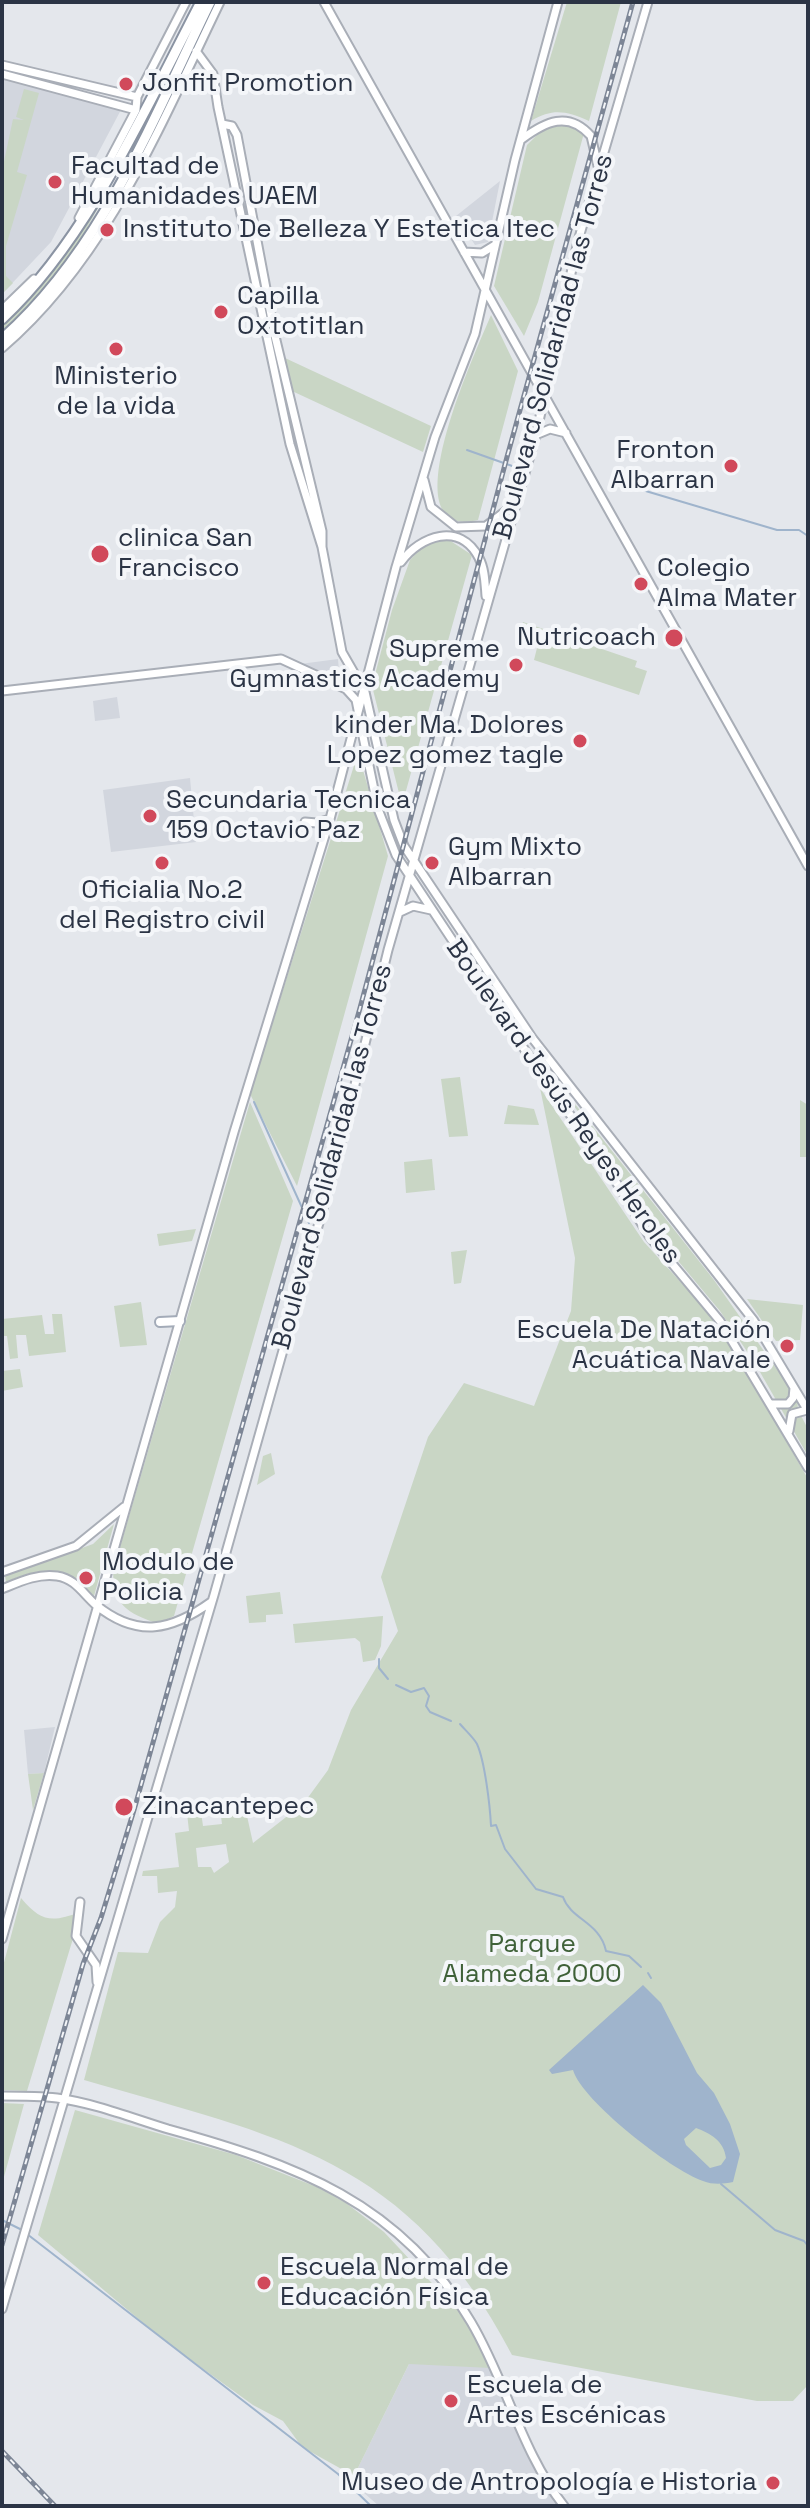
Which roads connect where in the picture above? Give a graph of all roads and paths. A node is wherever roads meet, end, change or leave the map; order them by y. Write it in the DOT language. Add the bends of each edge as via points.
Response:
graph roads {
  1 [pos="186,2"];
  2 [pos="201,2"];
  3 [pos="210,2"];
  4 [pos="220,2"];
  5 [pos="324,2"];
  6 [pos="558,2"];
  7 [pos="648,2"];
  8 [pos="196,51"];
  9 [pos="2,65"];
  10 [pos="2,74"];
  11 [pos="68,81"];
  12 [pos="86,85"];
  13 [pos="67,90"];
  14 [pos="83,95"];
  15 [pos="137,97"];
  16 [pos="136,110"];
  17 [pos="521,141"];
  18 [pos="149,143"];
  19 [pos="138,149"];
  20 [pos="598,171"];
  21 [pos="496,243"];
  22 [pos="464,252"];
  23 [pos="52,262"];
  24 [pos="68,267"];
  25 [pos="70,278"];
  26 [pos="486,293"];
  27 [pos="2,310"];
  28 [pos="2,319"];
  29 [pos="2,339"];
  30 [pos="2,348"];
  31 [pos="546,399"];
  32 [pos="566,433"];
  33 [pos="536,435"];
  34 [pos="424,474"];
  35 [pos="517,501"];
  36 [pos="396,567"];
  37 [pos="487,602"];
  38 [pos="2,691"];
  39 [pos="365,692"];
  40 [pos="359,717"];
  41 [pos="330,819"];
  42 [pos="305,822"];
  43 [pos="806,858"];
  44 [pos="414,860"];
  45 [pos="808,866"];
  46 [pos="409,878"];
  47 [pos="431,910"];
  48 [pos="400,912"];
  49 [pos="495,980"];
  50 [pos="485,990"];
  51 [pos="563,1079"];
  52 [pos="550,1088"];
  53 [pos="180,1321"];
  54 [pos="160,1322"];
  55 [pos="794,1388"];
  56 [pos="772,1404"];
  57 [pos="808,1410"];
  58 [pos="789,1432"];
  59 [pos="808,1468"];
  60 [pos="125,1506"];
  61 [pos="2,1572"];
  62 [pos="2,1589"];
  63 [pos="211,1602"];
  64 [pos="97,1605"];
  65 [pos="80,1902"];
  66 [pos="2,1939"];
  67 [pos="97,1992"];
  68 [pos="69,2088"];
  69 [pos="2,2096"];
  70 [pos="66,2100"];
  71 [pos="81,2104"];
  72 [pos="2,2309"];
  73 [pos="564,2506"];
  1 -- 15 [label="main road"];
  2 -- 23 [label="highway" via="87,213"];
  3 -- 19 [label="highway"];
  4 -- 8 [label="main road"];
  5 -- 22 [label="main road"];
  6 -- 17 [label="main road"];
  7 -- 20 [label="main road, Boulevard Solidaridad las Torres"];
  8 -- 18 [label="main road"];
  8 -- 39 [label="main road" via="213,74 290,444 322,547 342,652"];
  9 -- 11 [label="main road"];
  10 -- 13 [label="main road"];
  11 -- 12 [label="main road"];
  11 -- 13 [label="main road"];
  12 -- 14 [label="main road"];
  12 -- 15 [label="main road"];
  13 -- 14 [label="main road"];
  14 -- 16 [label="main road"];
  15 -- 16 [label="main road"];
  16 -- 23 [label="main road"];
  17 -- 20 [label="main road" via="544,123 575,123 595,142"];
  17 -- 21 [label="main road"];
  18 -- 19 [label="highway"];
  18 -- 25 [label="main road" via="115,210"];
  19 -- 24 [label="highway"];
  20 -- 31 [label="main road, Boulevard Solidaridad las Torres" via="563,299"];
  21 -- 22 [label="main road" via="482,253"];
  21 -- 26 [label="main road"];
  22 -- 26 [label="main road"];
  23 -- 27 [label="main road"];
  23 -- 28 [label="highway" via="34,289"];
  24 -- 25 [label="highway"];
  24 -- 29 [label="highway"];
  25 -- 30 [label="main road" via="35,320"];
  26 -- 31 [label="main road"];
  26 -- 34 [label="main road"];
  31 -- 32 [label="main road"];
  31 -- 33 [label="main road, Boulevard Solidaridad las Torres"];
  32 -- 33 [label="main road" via="550,429"];
  32 -- 43 [label="main road"];
  33 -- 35 [label="main road, Boulevard Solidaridad las Torres"];
  34 -- 35 [label="main road" via="431,507 456,527 486,526"];
  34 -- 36 [label="main road"];
  35 -- 37 [label="main road, Boulevard Solidaridad las Torres"];
  36 -- 37 [label="main road" via="422,540 456,538 481,561"];
  36 -- 39 [label="main road"];
  37 -- 44 [label="main road, Boulevard Solidaridad las Torres"];
  38 -- 40 [label="main road" via="281,659 350,691"];
  39 -- 40 [label="main road"];
  39 -- 44 [label="main road, Boulevard Jesús Reyes Heroles" via="397,829"];
  40 -- 41 [label="main road"];
  40 -- 46 [label="main road, Boulevard Jesús Reyes Heroles" via="384,827"];
  41 -- 42 [label="main road"];
  41 -- 53 [label="main road"];
  43 -- 45 [label="main road"];
  44 -- 46 [label="main road, Boulevard Solidaridad las Torres"];
  44 -- 49 [label="main road, Boulevard Jesús Reyes Heroles"];
  46 -- 47 [label="main road, Boulevard Jesús Reyes Heroles"];
  46 -- 48 [label="main road, Boulevard Solidaridad las Torres"];
  47 -- 48 [label="main road" via="413,906"];
  47 -- 50 [label="main road, Boulevard Jesús Reyes Heroles"];
  48 -- 63 [label="main road, Boulevard Solidaridad las Torres" via="335,1166"];
  49 -- 50 [label="main road"];
  49 -- 51 [label="main road, Boulevard Jesús Reyes Heroles"];
  50 -- 52 [label="main road, Boulevard Jesús Reyes Heroles"];
  51 -- 52 [label="main road"];
  51 -- 55 [label="main road, Boulevard Jesús Reyes Heroles" via="754,1321"];
  52 -- 56 [label="main road, Boulevard Jesús Reyes Heroles" via="591,1142 649,1236 720,1321"];
  53 -- 54 [label="main road"];
  53 -- 60 [label="main road"];
  55 -- 56 [label="main road" via="788,1404"];
  55 -- 57 [label="main road, Boulevard Jesús Reyes Heroles"];
  56 -- 58 [label="main road, Boulevard Jesús Reyes Heroles"];
  57 -- 58 [label="main road" via="792,1414"];
  58 -- 59 [label="main road, Boulevard Jesús Reyes Heroles"];
  60 -- 61 [label="main road" via="87,1540"];
  60 -- 64 [label="main road"];
  62 -- 64 [label="main road" via="35,1577 57,1576 77,1585"];
  63 -- 64 [label="main road" via="183,1622 155,1628"];
  63 -- 67 [label="main road, Boulevard Solidaridad las Torres"];
  64 -- 66 [label="main road"];
  65 -- 67 [label="main road" via="75,1932 96,1965"];
  67 -- 68 [label="main road, Boulevard Solidaridad las Torres"];
  68 -- 70 [label="main road, Boulevard Solidaridad las Torres"];
  68 -- 71 [label="main road"];
  69 -- 70 [label="main road"];
  70 -- 71 [label="main road"];
  70 -- 72 [label="main road, Boulevard Solidaridad las Torres"];
  71 -- 73 [label="main road" via="300,2172 338,2190 398,2235 472,2323 540,2468"];
}
